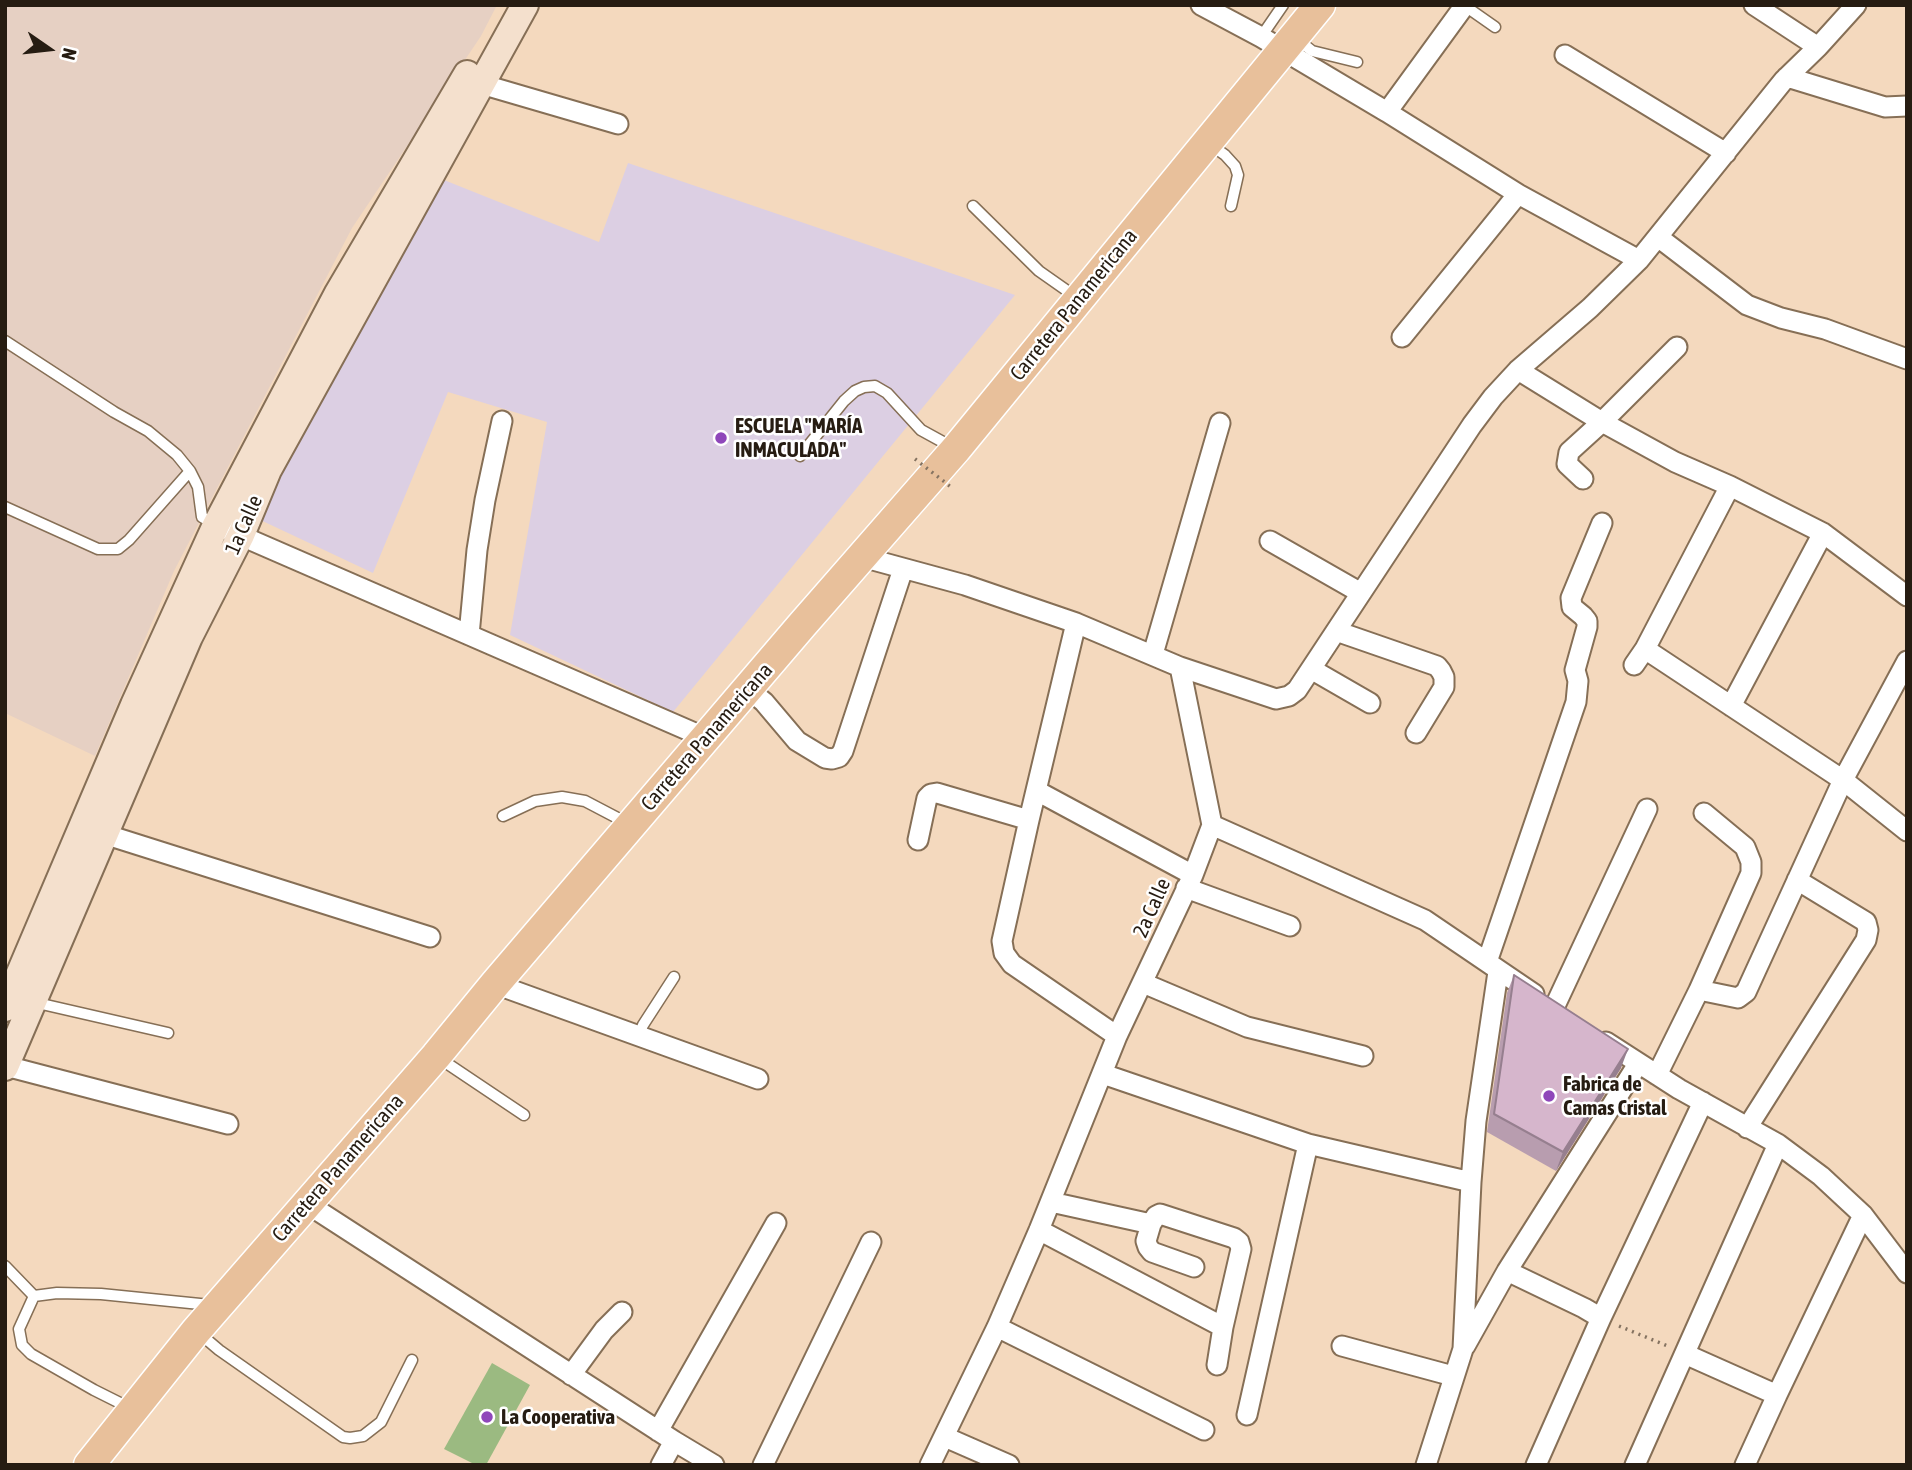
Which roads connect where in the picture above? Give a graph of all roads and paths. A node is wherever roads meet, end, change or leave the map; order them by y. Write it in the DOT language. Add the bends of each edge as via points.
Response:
graph roads {
  1 [pos="506,5"];
  2 [pos="525,5"];
  3 [pos="1201,5"];
  4 [pos="1283,5"];
  5 [pos="1320,5"];
  6 [pos="1754,5"];
  7 [pos="1856,5"];
  8 [pos="1465,6"];
  9 [pos="1495,27"];
  10 [pos="1280,41"];
  11 [pos="1818,47"];
  12 [pos="1565,55"];
  13 [pos="1357,62"];
  14 [pos="1787,76"];
  15 [pos="481,84"];
  16 [pos="1907,106"];
  17 [pos="1387,112"];
  18 [pos="618,124"];
  19 [pos="1208,142"];
  20 [pos="1726,153"];
  21 [pos="1518,194"];
  22 [pos="974,206"];
  23 [pos="1231,206"];
  24 [pos="1658,237"];
  25 [pos="1639,260"];
  26 [pos="1079,299"];
  27 [pos="1402,337"];
  28 [pos="5,341"];
  29 [pos="1677,347"];
  30 [pos="1907,359"];
  31 [pos="1518,370"];
  32 [pos="502,421"];
  33 [pos="1602,422"];
  34 [pos="1220,423"];
  35 [pos="956,449"];
  36 [pos="800,456"];
  37 [pos="915,459"];
  38 [pos="190,471"];
  39 [pos="1583,480"];
  40 [pos="1730,486"];
  41 [pos="951,487"];
  42 [pos="5,506"];
  43 [pos="1602,523"];
  44 [pos="216,525"];
  45 [pos="1823,533"];
  46 [pos="241,535"];
  47 [pos="1270,541"];
  48 [pos="862,557"];
  49 [pos="903,569"];
  50 [pos="1361,593"];
  51 [pos="1907,596"];
  52 [pos="1076,622"];
  53 [pos="1336,631"];
  54 [pos="469,635"];
  55 [pos="1153,654"];
  56 [pos="1907,661"];
  57 [pos="1180,667"];
  58 [pos="1311,669"];
  59 [pos="748,689"];
  60 [pos="1370,704"];
  61 [pos="1731,706"];
  62 [pos="1416,733"];
  63 [pos="706,738"];
  64 [pos="1843,780"];
  65 [pos="1037,791"];
  66 [pos="1647,809"];
  67 [pos="1704,813"];
  68 [pos="503,817"];
  69 [pos="1029,820"];
  70 [pos="631,825"];
  71 [pos="1212,825"];
  72 [pos="1907,831"];
  73 [pos="104,834"];
  74 [pos="918,840"];
  75 [pos="1797,880"];
  76 [pos="1189,882"];
  77 [pos="1290,926"];
  78 [pos="430,937"];
  79 [pos="1493,967"];
  80 [pos="674,977"];
  81 [pos="1143,983"];
  82 [pos="495,984"];
  83 [pos="1699,990"];
  84 [pos="32,1002"];
  85 [pos="5,1007"];
  86 [pos="1587,1029"];
  87 [pos="168,1033"];
  88 [pos="639,1035"];
  89 [pos="1117,1036"];
  90 [pos="436,1056"];
  91 [pos="1363,1056"];
  92 [pos="1638,1063"];
  93 [pos="5,1066"];
  94 [pos="1103,1074"];
  95 [pos="1657,1075"];
  96 [pos="758,1079"];
  97 [pos="1703,1102"];
  98 [pos="524,1115"];
  99 [pos="228,1124"];
  100 [pos="1747,1128"];
  101 [pos="1308,1144"];
  102 [pos="1778,1144"];
  103 [pos="1471,1182"];
  104 [pos="1051,1202"];
  105 [pos="306,1203"];
  106 [pos="1863,1215"];
  107 [pos="776,1223"];
  108 [pos="1152,1224"];
  109 [pos="1039,1230"];
  110 [pos="871,1242"];
  111 [pos="5,1266"];
  112 [pos="1194,1267"];
  113 [pos="1507,1271"];
  114 [pos="1907,1273"];
  115 [pos="34,1296"];
  116 [pos="218,1306"];
  117 [pos="622,1312"];
  118 [pos="1601,1318"];
  119 [pos="997,1327"];
  120 [pos="1223,1327"];
  121 [pos="196,1331"];
  122 [pos="1342,1346"];
  123 [pos="1462,1349"];
  124 [pos="1685,1354"];
  125 [pos="412,1360"];
  126 [pos="1217,1365"];
  127 [pos="571,1375"];
  128 [pos="1453,1376"];
  129 [pos="1777,1395"];
  130 [pos="133,1410"];
  131 [pos="1247,1415"];
  132 [pos="1204,1430"];
  133 [pos="666,1436"];
  134 [pos="945,1437"];
  135 [pos="89,1465"];
  136 [pos="661,1465"];
  137 [pos="714,1465"];
  138 [pos="763,1465"];
  139 [pos="930,1465"];
  140 [pos="1009,1465"];
  141 [pos="1426,1465"];
  142 [pos="1536,1465"];
  143 [pos="1635,1465"];
  144 [pos="1745,1465"];
  1 -- 44 [label="street, 1a Calle" via="338,293"];
  2 -- 15 [label="street, 1a Calle"];
  3 -- 10 [label="street"];
  4 -- 10 [label="lane"];
  5 -- 10 [label="main road, Carretera Panamericana"];
  6 -- 11 [label="street"];
  7 -- 11 [label="street"];
  8 -- 9 [label="lane"];
  8 -- 17 [label="street"];
  10 -- 13 [label="lane"];
  10 -- 17 [label="street"];
  10 -- 19 [label="main road, Carretera Panamericana"];
  11 -- 14 [label="street"];
  12 -- 20 [label="street"];
  14 -- 16 [label="street" via="1885,107"];
  14 -- 20 [label="street"];
  15 -- 18 [label="street"];
  15 -- 46 [label="street, 1a Calle" via="268,470"];
  17 -- 21 [label="street"];
  19 -- 23 [label="lane" via="1235,166 1238,175"];
  19 -- 26 [label="main road, Carretera Panamericana"];
  20 -- 24 [label="street"];
  21 -- 25 [label="street"];
  21 -- 27 [label="street"];
  22 -- 26 [label="lane" via="1038,271"];
  24 -- 25 [label="street"];
  24 -- 30 [label="street" via="1747,305"];
  25 -- 31 [label="street"];
  26 -- 35 [label="main road, Carretera Panamericana"];
  28 -- 38 [label="lane" via="148,431"];
  29 -- 33 [label="street"];
  31 -- 33 [label="street"];
  31 -- 50 [label="street" via="1472,425"];
  32 -- 54 [label="street" via="479,538"];
  33 -- 39 [label="street" via="1569,452 1567,464"];
  33 -- 40 [label="street"];
  34 -- 55 [label="street"];
  35 -- 36 [label="lane" via="921,430 875,386 855,391 844,401"];
  35 -- 48 [label="main road, Carretera Panamericana"];
  37 -- 41 [label="path, bridge"];
  38 -- 42 [label="lane" via="118,549 98,549"];
  38 -- 44 [label="lane" via="198,487 202,517"];
  40 -- 45 [label="street"];
  40 -- 61 [label="street" via="1640,657"];
  43 -- 79 [label="street" via="1571,598 1572,607 1587,621 1575,670 1576,702"];
  44 -- 46 [label="street"];
  44 -- 85 [label="street, 1a Calle"];
  45 -- 51 [label="street"];
  45 -- 61 [label="street"];
  46 -- 54 [label="street"];
  46 -- 73 [label="street, 1a Calle" via="189,637"];
  47 -- 50 [label="street"];
  48 -- 49 [label="street"];
  48 -- 59 [label="main road, Carretera Panamericana"];
  49 -- 52 [label="street"];
  49 -- 59 [label="street" via="839,757 825,758 797,741"];
  50 -- 53 [label="street"];
  52 -- 55 [label="street"];
  52 -- 65 [label="street"];
  53 -- 58 [label="street"];
  53 -- 62 [label="street" via="1441,671 1444,687"];
  54 -- 63 [label="street"];
  55 -- 57 [label="street"];
  56 -- 64 [label="street"];
  57 -- 58 [label="street" via="1276,699 1297,690"];
  57 -- 71 [label="street"];
  58 -- 60 [label="street"];
  59 -- 63 [label="main road, Carretera Panamericana"];
  61 -- 64 [label="street"];
  63 -- 70 [label="main road, Carretera Panamericana"];
  64 -- 72 [label="street"];
  64 -- 75 [label="street"];
  65 -- 69 [label="street"];
  65 -- 76 [label="street"];
  66 -- 79 [label="street" via="1560,1011"];
  67 -- 83 [label="street" via="1745,847 1752,862"];
  68 -- 70 [label="lane" via="535,801 562,797 585,801"];
  69 -- 74 [label="street" via="931,794"];
  69 -- 89 [label="street" via="1003,953 1012,964"];
  70 -- 82 [label="main road, Carretera Panamericana"];
  71 -- 76 [label="street, 2a Calle"];
  71 -- 79 [label="street" via="1425,920"];
  73 -- 78 [label="street"];
  73 -- 84 [label="street, 1a Calle"];
  75 -- 83 [label="street" via="1743,995 1738,998"];
  75 -- 100 [label="street" via="1866,922 1866,940"];
  76 -- 77 [label="street"];
  76 -- 81 [label="street, 2a Calle"];
  79 -- 103 [label="street"];
  80 -- 88 [label="lane"];
  81 -- 89 [label="street, 2a Calle"];
  81 -- 91 [label="street" via="1247,1027"];
  82 -- 88 [label="street"];
  82 -- 90 [label="main road, Carretera Panamericana"];
  83 -- 95 [label="street"];
  84 -- 87 [label="lane"];
  84 -- 93 [label="street, 1a Calle"];
  86 -- 92 [label="street"];
  88 -- 96 [label="street"];
  89 -- 94 [label="street, 2a Calle"];
  90 -- 98 [label="lane"];
  90 -- 105 [label="main road, Carretera Panamericana"];
  92 -- 95 [label="street"];
  92 -- 113 [label="street"];
  93 -- 99 [label="street"];
  94 -- 101 [label="street"];
  94 -- 104 [label="street, 2a Calle"];
  95 -- 97 [label="street"];
  97 -- 100 [label="street"];
  97 -- 118 [label="street"];
  100 -- 102 [label="street"];
  101 -- 103 [label="street"];
  101 -- 131 [label="street"];
  102 -- 106 [label="street"];
  102 -- 124 [label="street"];
  103 -- 123 [label="street"];
  104 -- 108 [label="street"];
  104 -- 109 [label="street, 2a Calle"];
  105 -- 116 [label="main road, Carretera Panamericana"];
  105 -- 127 [label="street"];
  106 -- 114 [label="street"];
  106 -- 129 [label="street"];
  107 -- 133 [label="street"];
  108 -- 112 [label="street" via="1146,1241 1152,1252"];
  108 -- 120 [label="street" via="1160,1214 1239,1242"];
  109 -- 119 [label="street, 2a Calle"];
  109 -- 120 [label="street"];
  110 -- 138 [label="street"];
  111 -- 115 [label="lane"];
  113 -- 118 [label="street"];
  113 -- 123 [label="street"];
  115 -- 116 [label="lane" via="101,1294"];
  115 -- 130 [label="lane" via="19,1328 22,1345"];
  116 -- 121 [label="main road, Carretera Panamericana"];
  117 -- 127 [label="street"];
  118 -- 124 [label="path"];
  118 -- 142 [label="street"];
  119 -- 132 [label="street"];
  119 -- 134 [label="street, 2a Calle"];
  120 -- 126 [label="street"];
  121 -- 125 [label="lane" via="342,1437 363,1436 381,1422"];
  121 -- 130 [label="main road, Carretera Panamericana"];
  122 -- 128 [label="street"];
  123 -- 128 [label="street"];
  124 -- 129 [label="street"];
  124 -- 143 [label="street"];
  127 -- 133 [label="street"];
  128 -- 141 [label="street"];
  129 -- 144 [label="street"];
  130 -- 135 [label="main road, Carretera Panamericana"];
  133 -- 136 [label="street"];
  133 -- 137 [label="street"];
  134 -- 139 [label="street, 2a Calle"];
  134 -- 140 [label="street"];
}
